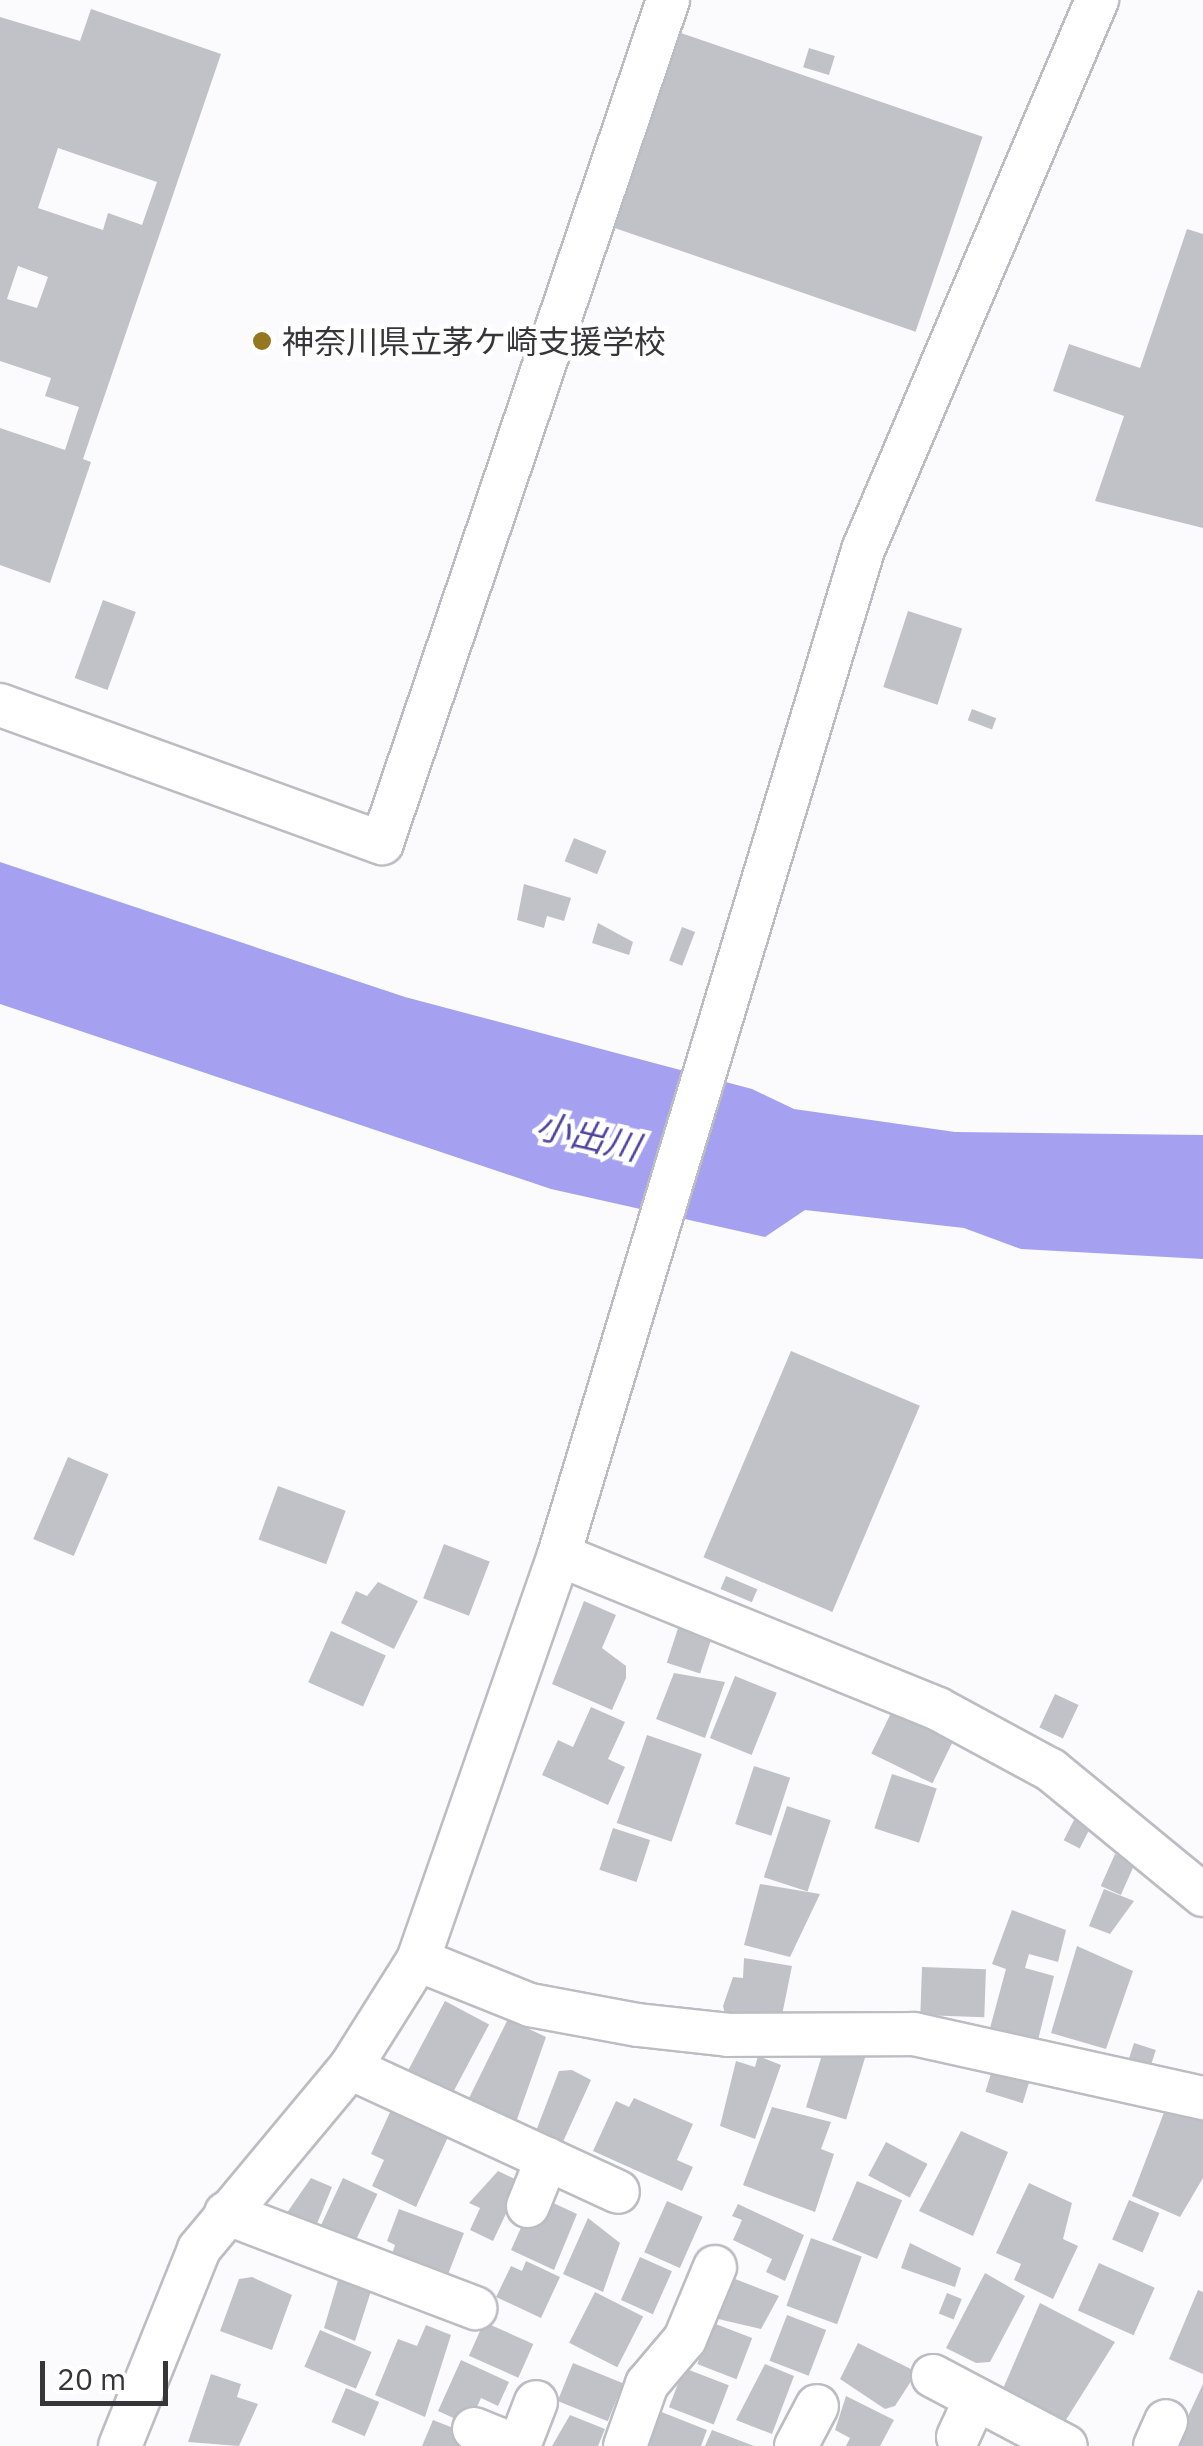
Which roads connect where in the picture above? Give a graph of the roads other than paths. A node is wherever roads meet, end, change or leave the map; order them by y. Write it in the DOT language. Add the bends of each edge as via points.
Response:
graph roads {
  1 [pos="668,0"];
  2 [pos="1097,0"];
  3 [pos="0,704"];
  4 [pos="559,1554"];
  5 [pos="1203,1895"];
  6 [pos="418,1960"];
  7 [pos="350,2068"];
  8 [pos="1203,2098"];
  9 [pos="547,2159"];
  10 [pos="618,2192"];
  11 [pos="528,2206"];
  12 [pos="226,2214"];
  13 [pos="714,2266"];
  14 [pos="475,2308"];
  15 [pos="933,2376"];
  16 [pos="536,2402"];
  17 [pos="816,2406"];
  18 [pos="474,2430"];
  19 [pos="120,2446"];
  20 [pos="518,2446"];
  21 [pos="625,2446"];
  22 [pos="796,2446"];
  23 [pos="1066,2446"];
  1 -- 3 [label="street" via="382,843"];
  2 -- 4 [label="street" via="863,550"];
  4 -- 5 [label="street" via="938,1709 1050,1770"];
  4 -- 6 [label="street"];
  6 -- 7 [label="street"];
  6 -- 8 [label="street" via="530,2005 638,2025 728,2034 914,2034"];
  7 -- 9 [label="street"];
  7 -- 12 [label="street"];
  9 -- 10 [label="street"];
  9 -- 11 [label="street"];
  12 -- 14 [label="street"];
  12 -- 19 [label="street" via="178,2290"];
  13 -- 21 [label="street" via="686,2339 648,2384"];
  15 -- 23 [label="street" via="967,2418"];
  16 -- 20 [label="street"];
  17 -- 22 [label="street"];
  18 -- 20 [label="street"];
}
